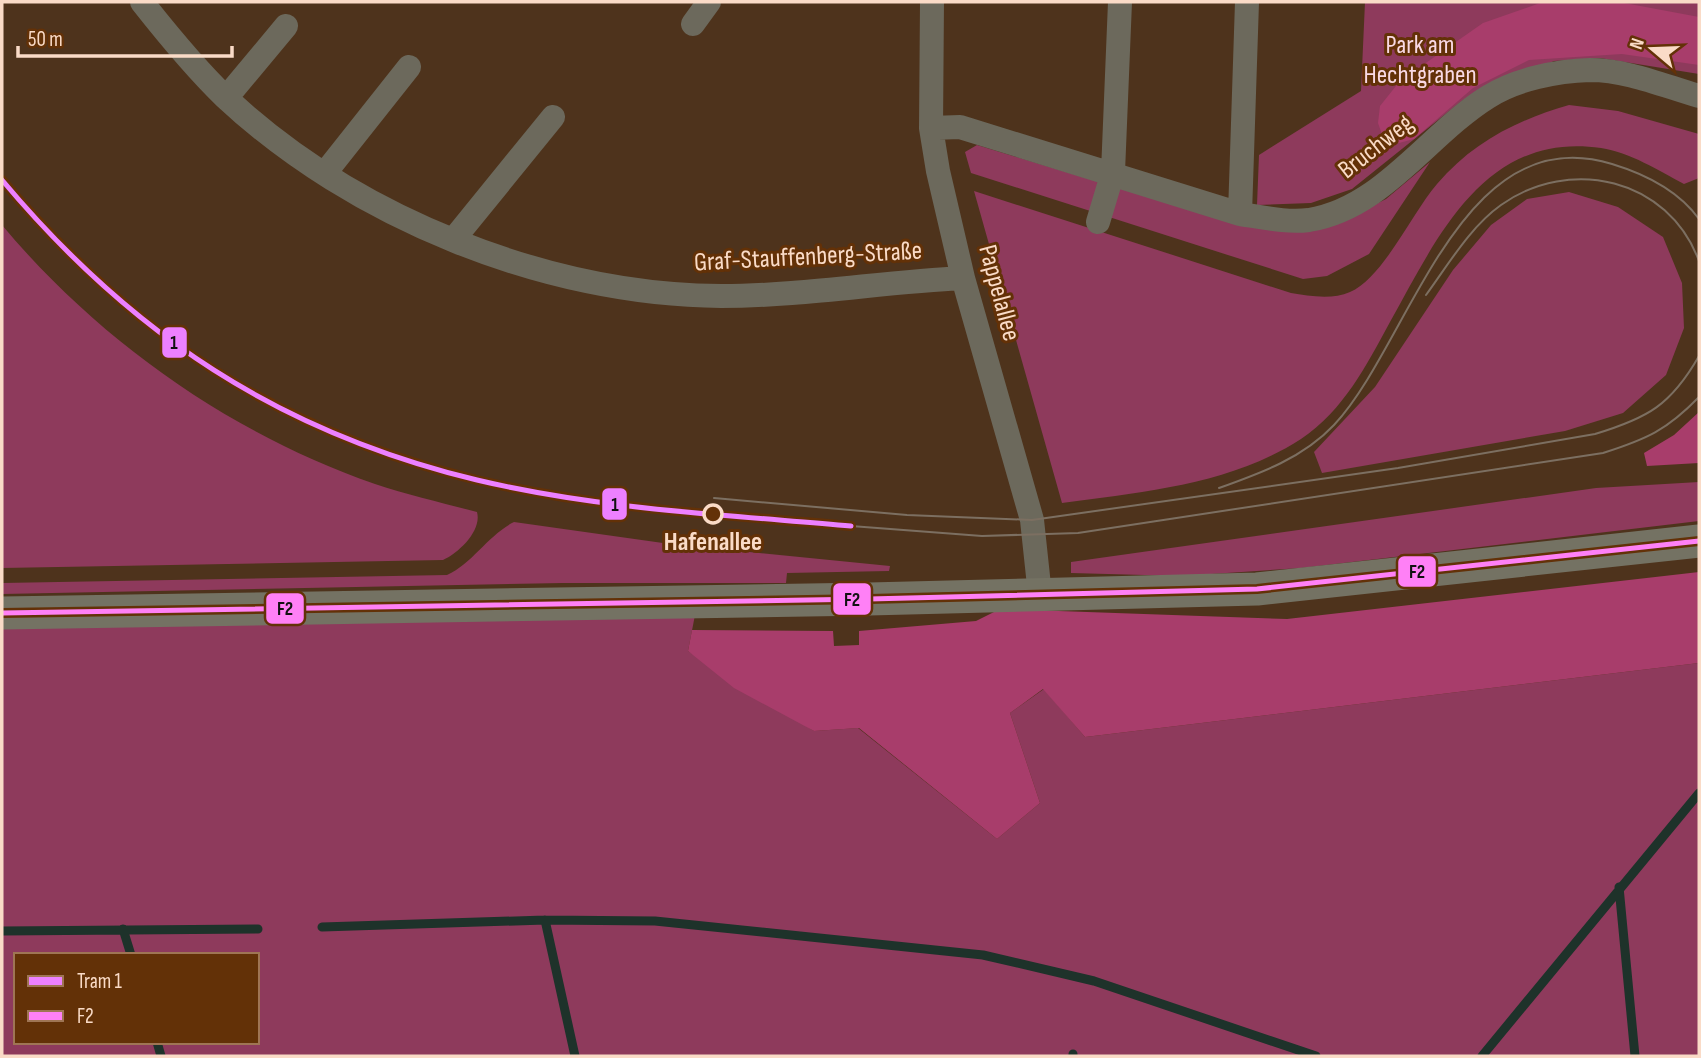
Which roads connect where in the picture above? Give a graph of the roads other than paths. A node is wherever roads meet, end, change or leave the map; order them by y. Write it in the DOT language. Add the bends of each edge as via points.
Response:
graph roads {
  1 [pos="142,2"];
  2 [pos="709,2"];
  3 [pos="932,2"];
  4 [pos="1121,2"];
  5 [pos="1247,2"];
  6 [pos="693,23"];
  7 [pos="286,26"];
  8 [pos="409,67"];
  9 [pos="1699,96"];
  10 [pos="226,98"];
  11 [pos="553,117"];
  12 [pos="931,128"];
  13 [pos="1113,172"];
  14 [pos="326,173"];
  15 [pos="1240,214"];
  16 [pos="1098,222"];
  17 [pos="453,240"];
  18 [pos="963,278"];
  19 [pos="1699,541"];
  20 [pos="1040,595"];
  21 [pos="2,613"];
  1 -- 10 [label="street, Graf-Stauffenberg-Straße"];
  2 -- 6 [label="street"];
  3 -- 12 [label="street, Pappelallee"];
  4 -- 13 [label="street"];
  5 -- 15 [label="street"];
  7 -- 10 [label="street"];
  8 -- 14 [label="street"];
  9 -- 15 [label="street, Bruchweg" via="1620,73 1545,76 1489,96 1378,188 1345,209 1309,220"];
  10 -- 14 [label="street, Graf-Stauffenberg-Straße"];
  11 -- 17 [label="street"];
  12 -- 13 [label="street, Bruchweg" via="960,127"];
  12 -- 18 [label="street, Pappelallee"];
  13 -- 15 [label="street, Bruchweg"];
  13 -- 16 [label="street"];
  14 -- 17 [label="street, Graf-Stauffenberg-Straße"];
  17 -- 18 [label="street, Graf-Stauffenberg-Straße" via="565,276 676,293 720,296"];
  18 -- 20 [label="street, Pappelallee" via="1032,520"];
  19 -- 20 [label="street" via="1257,589"];
  20 -- 21 [label="street"];
}
